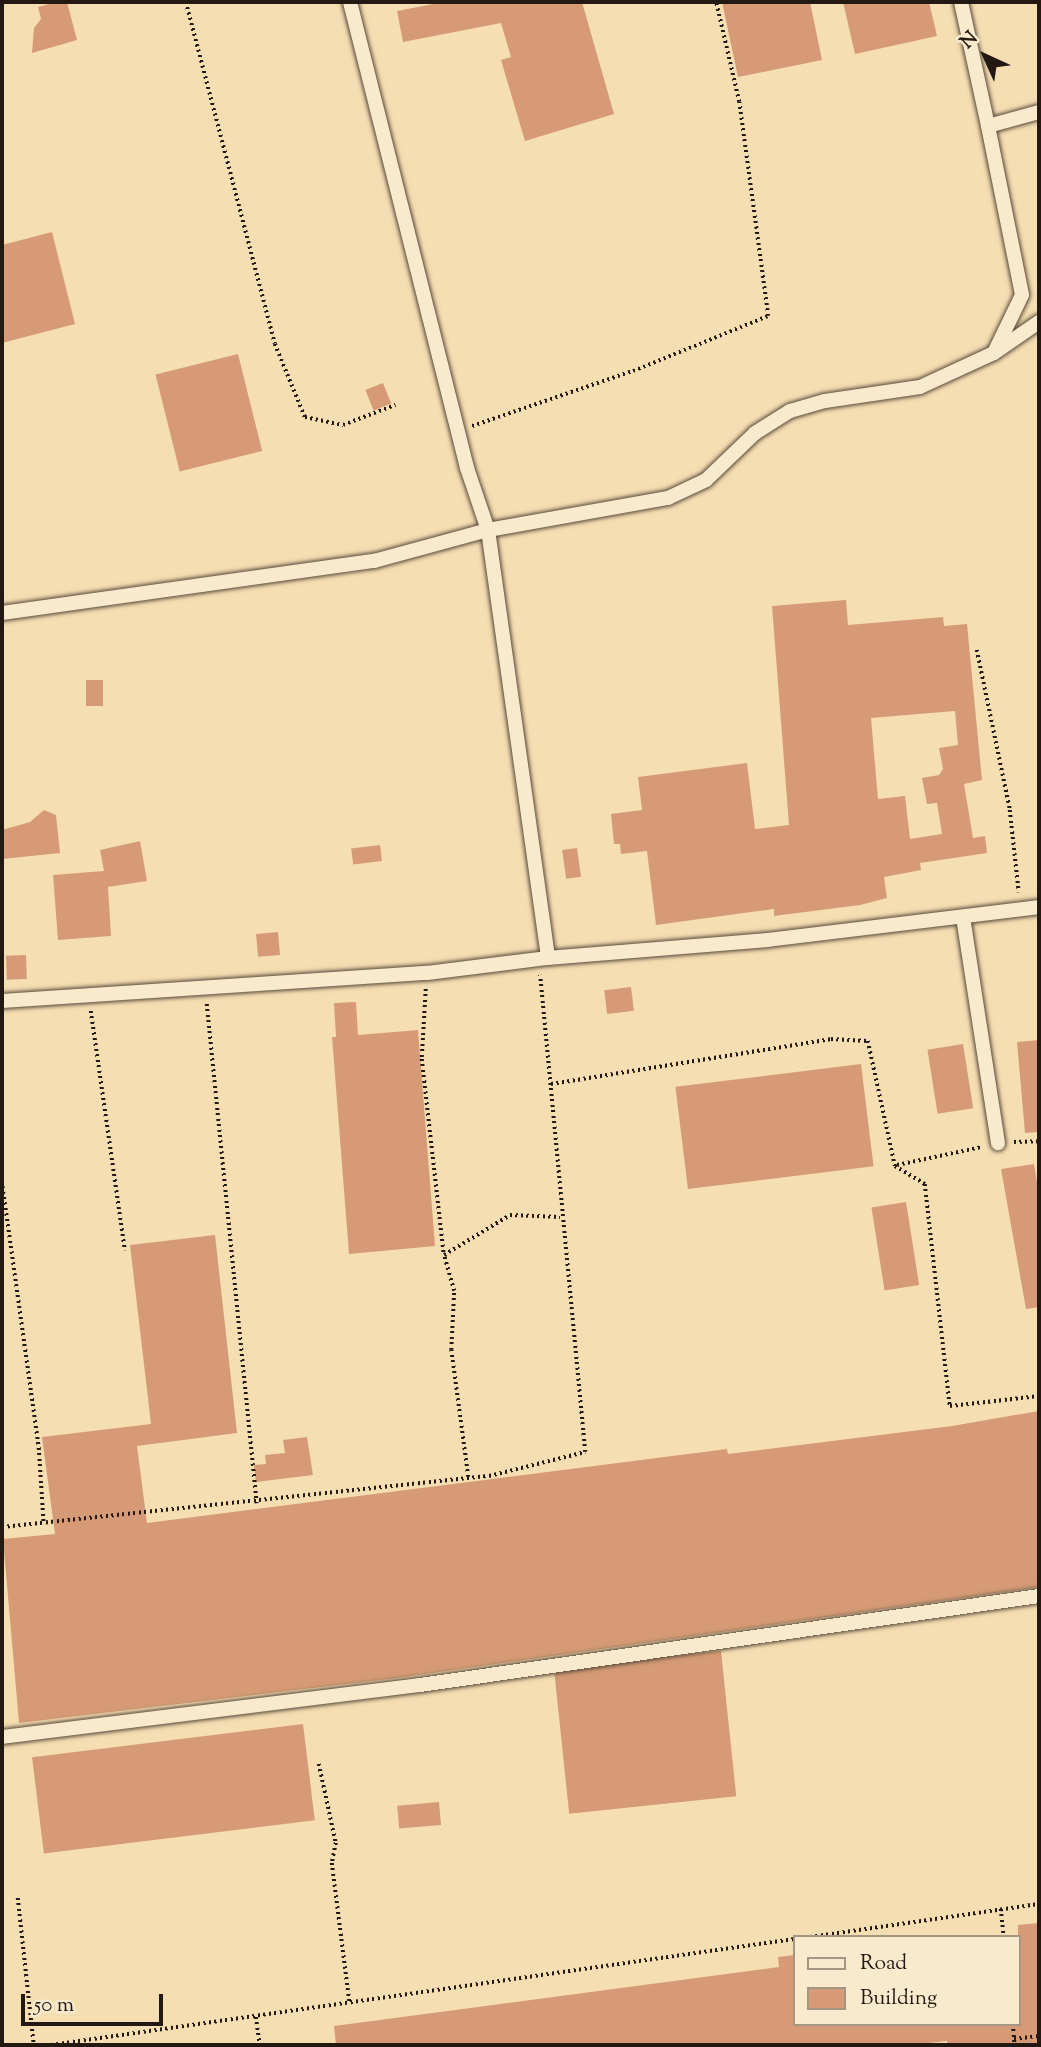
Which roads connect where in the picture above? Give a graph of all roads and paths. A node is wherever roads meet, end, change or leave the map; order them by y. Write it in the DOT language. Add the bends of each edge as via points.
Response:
graph roads {
  1 [pos="186,2"];
  2 [pos="350,2"];
  3 [pos="716,2"];
  4 [pos="961,2"];
  5 [pos="1039,112"];
  6 [pos="988,126"];
  7 [pos="1039,322"];
  8 [pos="994,353"];
  9 [pos="395,405"];
  10 [pos="459,430"];
  11 [pos="488,530"];
  12 [pos="2,613"];
  13 [pos="977,650"];
  14 [pos="1039,906"];
  15 [pos="1021,909"];
  16 [pos="963,917"];
  17 [pos="543,959"];
  18 [pos="427,973"];
  19 [pos="204,985"];
  20 [pos="88,996"];
  21 [pos="2,1001"];
  22 [pos="551,1084"];
  23 [pos="1039,1141"];
  24 [pos="998,1143"];
  25 [pos="895,1166"];
  26 [pos="2,1181"];
  27 [pos="561,1217"];
  28 [pos="125,1251"];
  29 [pos="444,1255"];
  30 [pos="1039,1396"];
  31 [pos="468,1477"];
  32 [pos="257,1504"];
  33 [pos="44,1525"];
  34 [pos="2,1527"];
  35 [pos="1039,1596"];
  36 [pos="2,1737"];
  37 [pos="319,1764"];
  38 [pos="18,1898"];
  39 [pos="1039,1904"];
  40 [pos="1001,1909"];
  41 [pos="824,1935"];
  42 [pos="1004,1935"];
  43 [pos="792,1939"];
  44 [pos="350,2005"];
  45 [pos="256,2017"];
  46 [pos="1013,2026"];
  47 [pos="1039,2036"];
  48 [pos="1014,2039"];
  49 [pos="34,2045"];
  50 [pos="51,2045"];
  51 [pos="260,2045"];
  52 [pos="1015,2045"];
  1 -- 9 [label="path" via="272,333 305,417 343,425"];
  2 -- 10 [label="street"];
  3 -- 10 [label="path" via="739,102 768,316 633,371"];
  4 -- 6 [label="street"];
  5 -- 6 [label="street"];
  6 -- 8 [label="street" via="1022,295"];
  7 -- 8 [label="street"];
  8 -- 11 [label="street" via="920,387 790,411 755,433 706,480 668,498"];
  10 -- 11 [label="street"];
  11 -- 12 [label="street" via="374,561"];
  11 -- 17 [label="street"];
  13 -- 15 [label="path" via="1010,810"];
  14 -- 15 [label="street"];
  15 -- 16 [label="street"];
  16 -- 17 [label="street"];
  16 -- 24 [label="street"];
  17 -- 18 [label="street"];
  17 -- 22 [label="path"];
  18 -- 19 [label="street"];
  18 -- 29 [label="path" via="422,1059"];
  19 -- 20 [label="street"];
  19 -- 32 [label="path"];
  20 -- 21 [label="street"];
  20 -- 28 [label="path"];
  22 -- 25 [label="path" via="831,1039 868,1041"];
  22 -- 27 [label="path"];
  23 -- 24 [label="path"];
  24 -- 25 [label="path"];
  25 -- 30 [label="path" via="925,1184 950,1406"];
  26 -- 33 [label="path" via="39,1448"];
  27 -- 29 [label="path" via="510,1215"];
  27 -- 31 [label="path" via="585,1452"];
  29 -- 31 [label="path" via="454,1291 451,1350"];
  31 -- 32 [label="path"];
  32 -- 33 [label="path"];
  33 -- 34 [label="path"];
  35 -- 36 [label="street" via="420,1685"];
  37 -- 44 [label="path" via="336,1843 332,1863"];
  38 -- 49 [label="path"];
  39 -- 40 [label="path"];
  40 -- 41 [label="path"];
  40 -- 42 [label="path"];
  43 -- 44 [label="path"];
  44 -- 45 [label="path"];
  45 -- 50 [label="path"];
  45 -- 51 [label="path"];
  46 -- 48 [label="path"];
  47 -- 48 [label="path"];
  48 -- 52 [label="path"];
}
